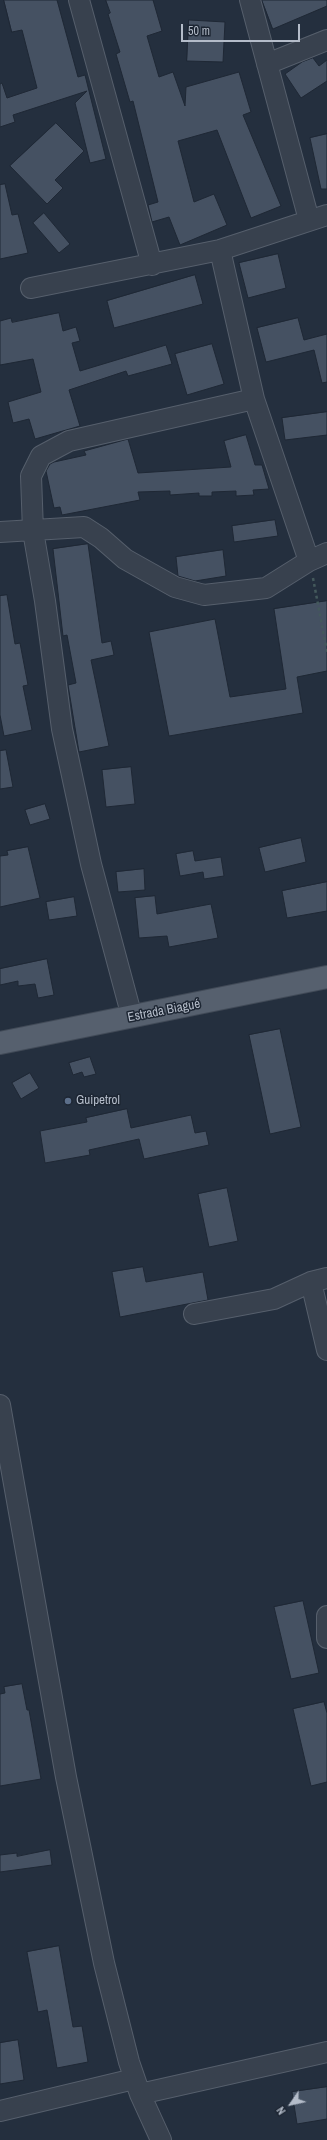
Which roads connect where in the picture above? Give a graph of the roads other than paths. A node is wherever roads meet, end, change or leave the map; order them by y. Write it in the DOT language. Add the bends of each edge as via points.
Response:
graph roads {
  1 [pos="79,0"];
  2 [pos="250,0"];
  3 [pos="327,40"];
  4 [pos="267,64"];
  5 [pos="318,218"];
  6 [pos="220,250"];
  7 [pos="152,265"];
  8 [pos="31,288"];
  9 [pos="254,399"];
  10 [pos="33,531"];
  11 [pos="0,532"];
  12 [pos="327,552"];
  13 [pos="309,560"];
  14 [pos="327,977"];
  15 [pos="132,1017"];
  16 [pos="0,1044"];
  17 [pos="319,1280"];
  18 [pos="194,1314"];
  19 [pos="327,1350"];
  20 [pos="0,1405"];
  21 [pos="327,1616"];
  22 [pos="327,1638"];
  23 [pos="327,2052"];
  24 [pos="137,2086"];
  25 [pos="0,2110"];
  26 [pos="162,2140"];
  1 -- 7 [label="street"];
  2 -- 4 [label="street"];
  3 -- 4 [label="street"];
  4 -- 5 [label="street"];
  5 -- 6 [label="street"];
  6 -- 7 [label="street"];
  6 -- 9 [label="street"];
  7 -- 8 [label="street"];
  9 -- 10 [label="street" via="69,441 41,456 30,476"];
  9 -- 13 [label="street"];
  10 -- 11 [label="street"];
  10 -- 13 [label="street" via="84,527 102,538 125,559 175,587 204,595 266,588"];
  10 -- 15 [label="street" via="62,729 91,864"];
  12 -- 13 [label="street"];
  14 -- 15 [label="main road, Estrada Biagué"];
  15 -- 16 [label="main road, Estrada Biagué"];
  17 -- 18 [label="street" via="274,1299"];
  17 -- 19 [label="street"];
  20 -- 24 [label="street" via="66,1777 104,1963"];
  21 -- 22 [label="street"];
  23 -- 24 [label="street"];
  24 -- 25 [label="street"];
  24 -- 26 [label="street"];
}
